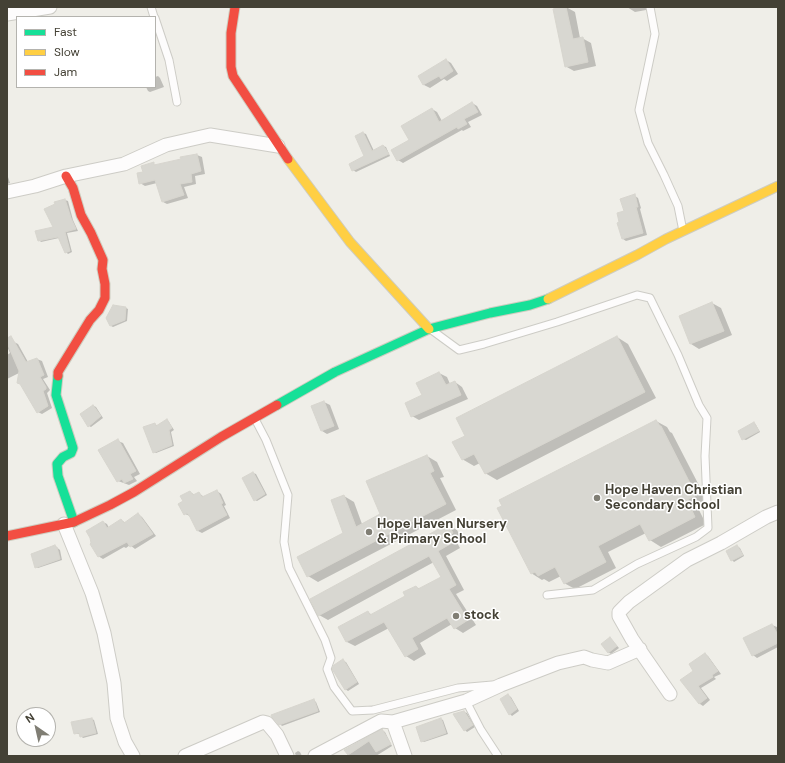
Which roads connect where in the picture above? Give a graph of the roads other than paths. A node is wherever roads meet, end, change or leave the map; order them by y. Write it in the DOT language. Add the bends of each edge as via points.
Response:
graph roads {
  1 [pos="50,7"];
  2 [pos="235,7"];
  3 [pos="650,7"];
  4 [pos="7,14"];
  5 [pos="156,21"];
  6 [pos="177,102"];
  7 [pos="278,146"];
  8 [pos="66,176"];
  9 [pos="778,186"];
  10 [pos="7,192"];
  11 [pos="684,231"];
  12 [pos="429,329"];
  13 [pos="255,419"];
  14 [pos="778,512"];
  15 [pos="69,523"];
  16 [pos="7,536"];
  17 [pos="547,595"];
  18 [pos="640,649"];
  19 [pos="501,685"];
  20 [pos="670,694"];
  21 [pos="466,701"];
  22 [pos="392,722"];
  23 [pos="133,756"];
  24 [pos="185,756"];
  25 [pos="287,756"];
  26 [pos="315,756"];
  27 [pos="405,756"];
  28 [pos="498,756"];
  1 -- 4 [label="street"];
  2 -- 7 [label="street" via="231,33 233,76"];
  3 -- 11 [label="lane" via="656,34 639,110 648,143 678,206"];
  5 -- 6 [label="lane" via="169,60"];
  7 -- 8 [label="street" via="210,135 166,145 124,164"];
  7 -- 12 [label="street" via="350,242"];
  8 -- 10 [label="street"];
  8 -- 15 [label="street" via="103,260 105,284 105,298 99,310 58,372 56,394 73,448 71,453 57,464"];
  9 -- 11 [label="street"];
  11 -- 12 [label="street" via="549,299"];
  12 -- 13 [label="street" via="335,372"];
  12 -- 17 [label="lane" via="459,350 637,296 650,298 707,418 705,456 708,528 696,537 637,564 593,590"];
  13 -- 15 [label="street" via="191,455 134,492"];
  13 -- 19 [label="lane" via="288,495 284,542 290,568 325,640 331,658 327,669 334,687 352,711 373,710 458,688"];
  14 -- 18 [label="street" via="687,560 628,602 619,612 619,616"];
  15 -- 16 [label="street"];
  15 -- 23 [label="street" via="104,633 114,684 117,718"];
  18 -- 19 [label="street" via="608,663 584,657 558,663"];
  18 -- 20 [label="street"];
  19 -- 21 [label="street"];
  21 -- 22 [label="street"];
  21 -- 28 [label="lane" via="480,730"];
  22 -- 26 [label="street" via="381,721"];
  22 -- 27 [label="street"];
  24 -- 25 [label="street" via="263,722 277,735"];
}
